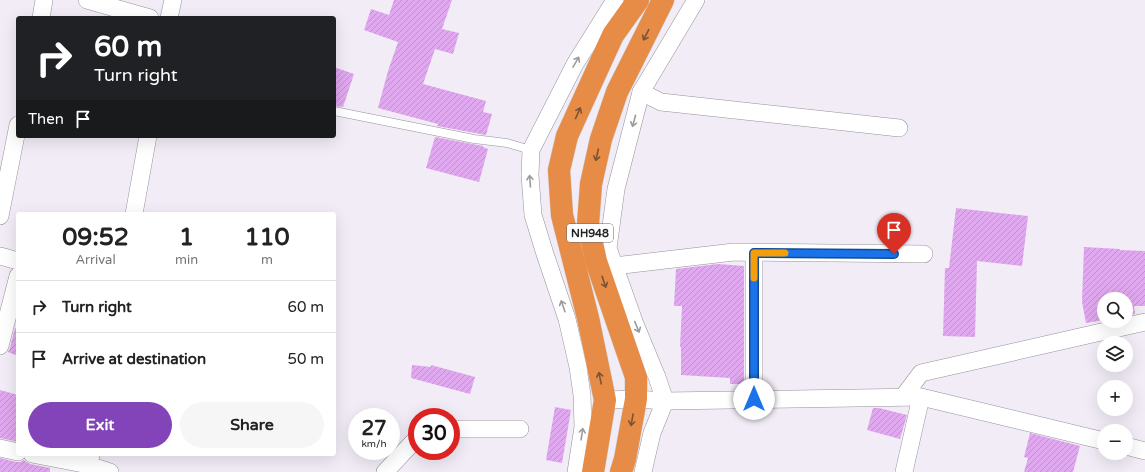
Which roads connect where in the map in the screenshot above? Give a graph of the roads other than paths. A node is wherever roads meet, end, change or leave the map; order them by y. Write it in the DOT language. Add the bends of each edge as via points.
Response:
graph roads {
  1 [pos="44,0"];
  2 [pos="87,0"];
  3 [pos="173,0"];
  4 [pos="615,0"];
  5 [pos="638,0"];
  6 [pos="663,0"];
  7 [pos="696,0"];
  8 [pos="41,16"];
  9 [pos="143,16"];
  10 [pos="170,16"];
  11 [pos="641,92"];
  12 [pos="336,111"];
  13 [pos="899,128"];
  14 [pos="16,135"];
  15 [pos="148,138"];
  16 [pos="531,150"];
  17 [pos="134,212"];
  18 [pos="0,216"];
  19 [pos="754,253"];
  20 [pos="924,254"];
  21 [pos="0,256"];
  22 [pos="16,260"];
  23 [pos="614,266"];
  24 [pos="16,284"];
  25 [pos="1145,322"];
  26 [pos="0,346"];
  27 [pos="903,397"];
  28 [pos="921,397"];
  29 [pos="636,399"];
  30 [pos="754,399"];
  31 [pos="605,400"];
  32 [pos="665,400"];
  33 [pos="460,429"];
  34 [pos="520,429"];
  35 [pos="1097,439"];
  36 [pos="0,448"];
  37 [pos="408,448"];
  38 [pos="1133,448"];
  39 [pos="1145,451"];
  40 [pos="16,452"];
  41 [pos="55,456"];
  42 [pos="90,459"];
  43 [pos="110,472"];
  44 [pos="385,472"];
  45 [pos="576,472"];
  46 [pos="593,472"];
  47 [pos="621,472"];
  48 [pos="643,472"];
  49 [pos="904,472"];
  1 -- 8 [label="street"];
  2 -- 9 [label="street"];
  3 -- 10 [label="street"];
  16 -- 4 [label="street, one-way" via="575,64"];
  31 -- 5 [label="highway, NH948, one-way" via="588,318 562,215 559,170 567,136 613,35"];
  6 -- 29 [label="highway, NH948, one-way" via="617,92 601,139 591,184 588,224 596,261 636,377"];
  7 -- 11 [label="street"];
  11 -- 13 [label="street" via="661,102"];
  11 -- 23 [label="street, one-way" via="616,189 608,248"];
  12 -- 16 [label="lane" via="441,133 507,143"];
  14 -- 18 [label="street"];
  15 -- 17 [label="street"];
  45 -- 16 [label="street, one-way" via="583,427 582,395 567,319 533,215"];
  19 -- 20 [label="street"];
  19 -- 23 [label="street" via="734,252"];
  19 -- 30 [label="street"];
  21 -- 22 [label="street"];
  23 -- 32 [label="street, one-way"];
  24 -- 26 [label="street"];
  25 -- 27 [label="street" via="921,373"];
  27 -- 28 [label="street"];
  27 -- 30 [label="street"];
  28 -- 35 [label="street"];
  28 -- 49 [label="street"];
  29 -- 31 [label="street"];
  29 -- 32 [label="street"];
  29 -- 47 [label="highway, NH948, one-way"];
  30 -- 32 [label="street"];
  31 -- 46 [label="highway, NH948"];
  32 -- 48 [label="street" via="652,433"];
  33 -- 34 [label="street"];
  36 -- 40 [label="street"];
  37 -- 44 [label="street"];
  38 -- 39 [label="street"];
  41 -- 42 [label="street"];
  42 -- 43 [label="street"];
}
